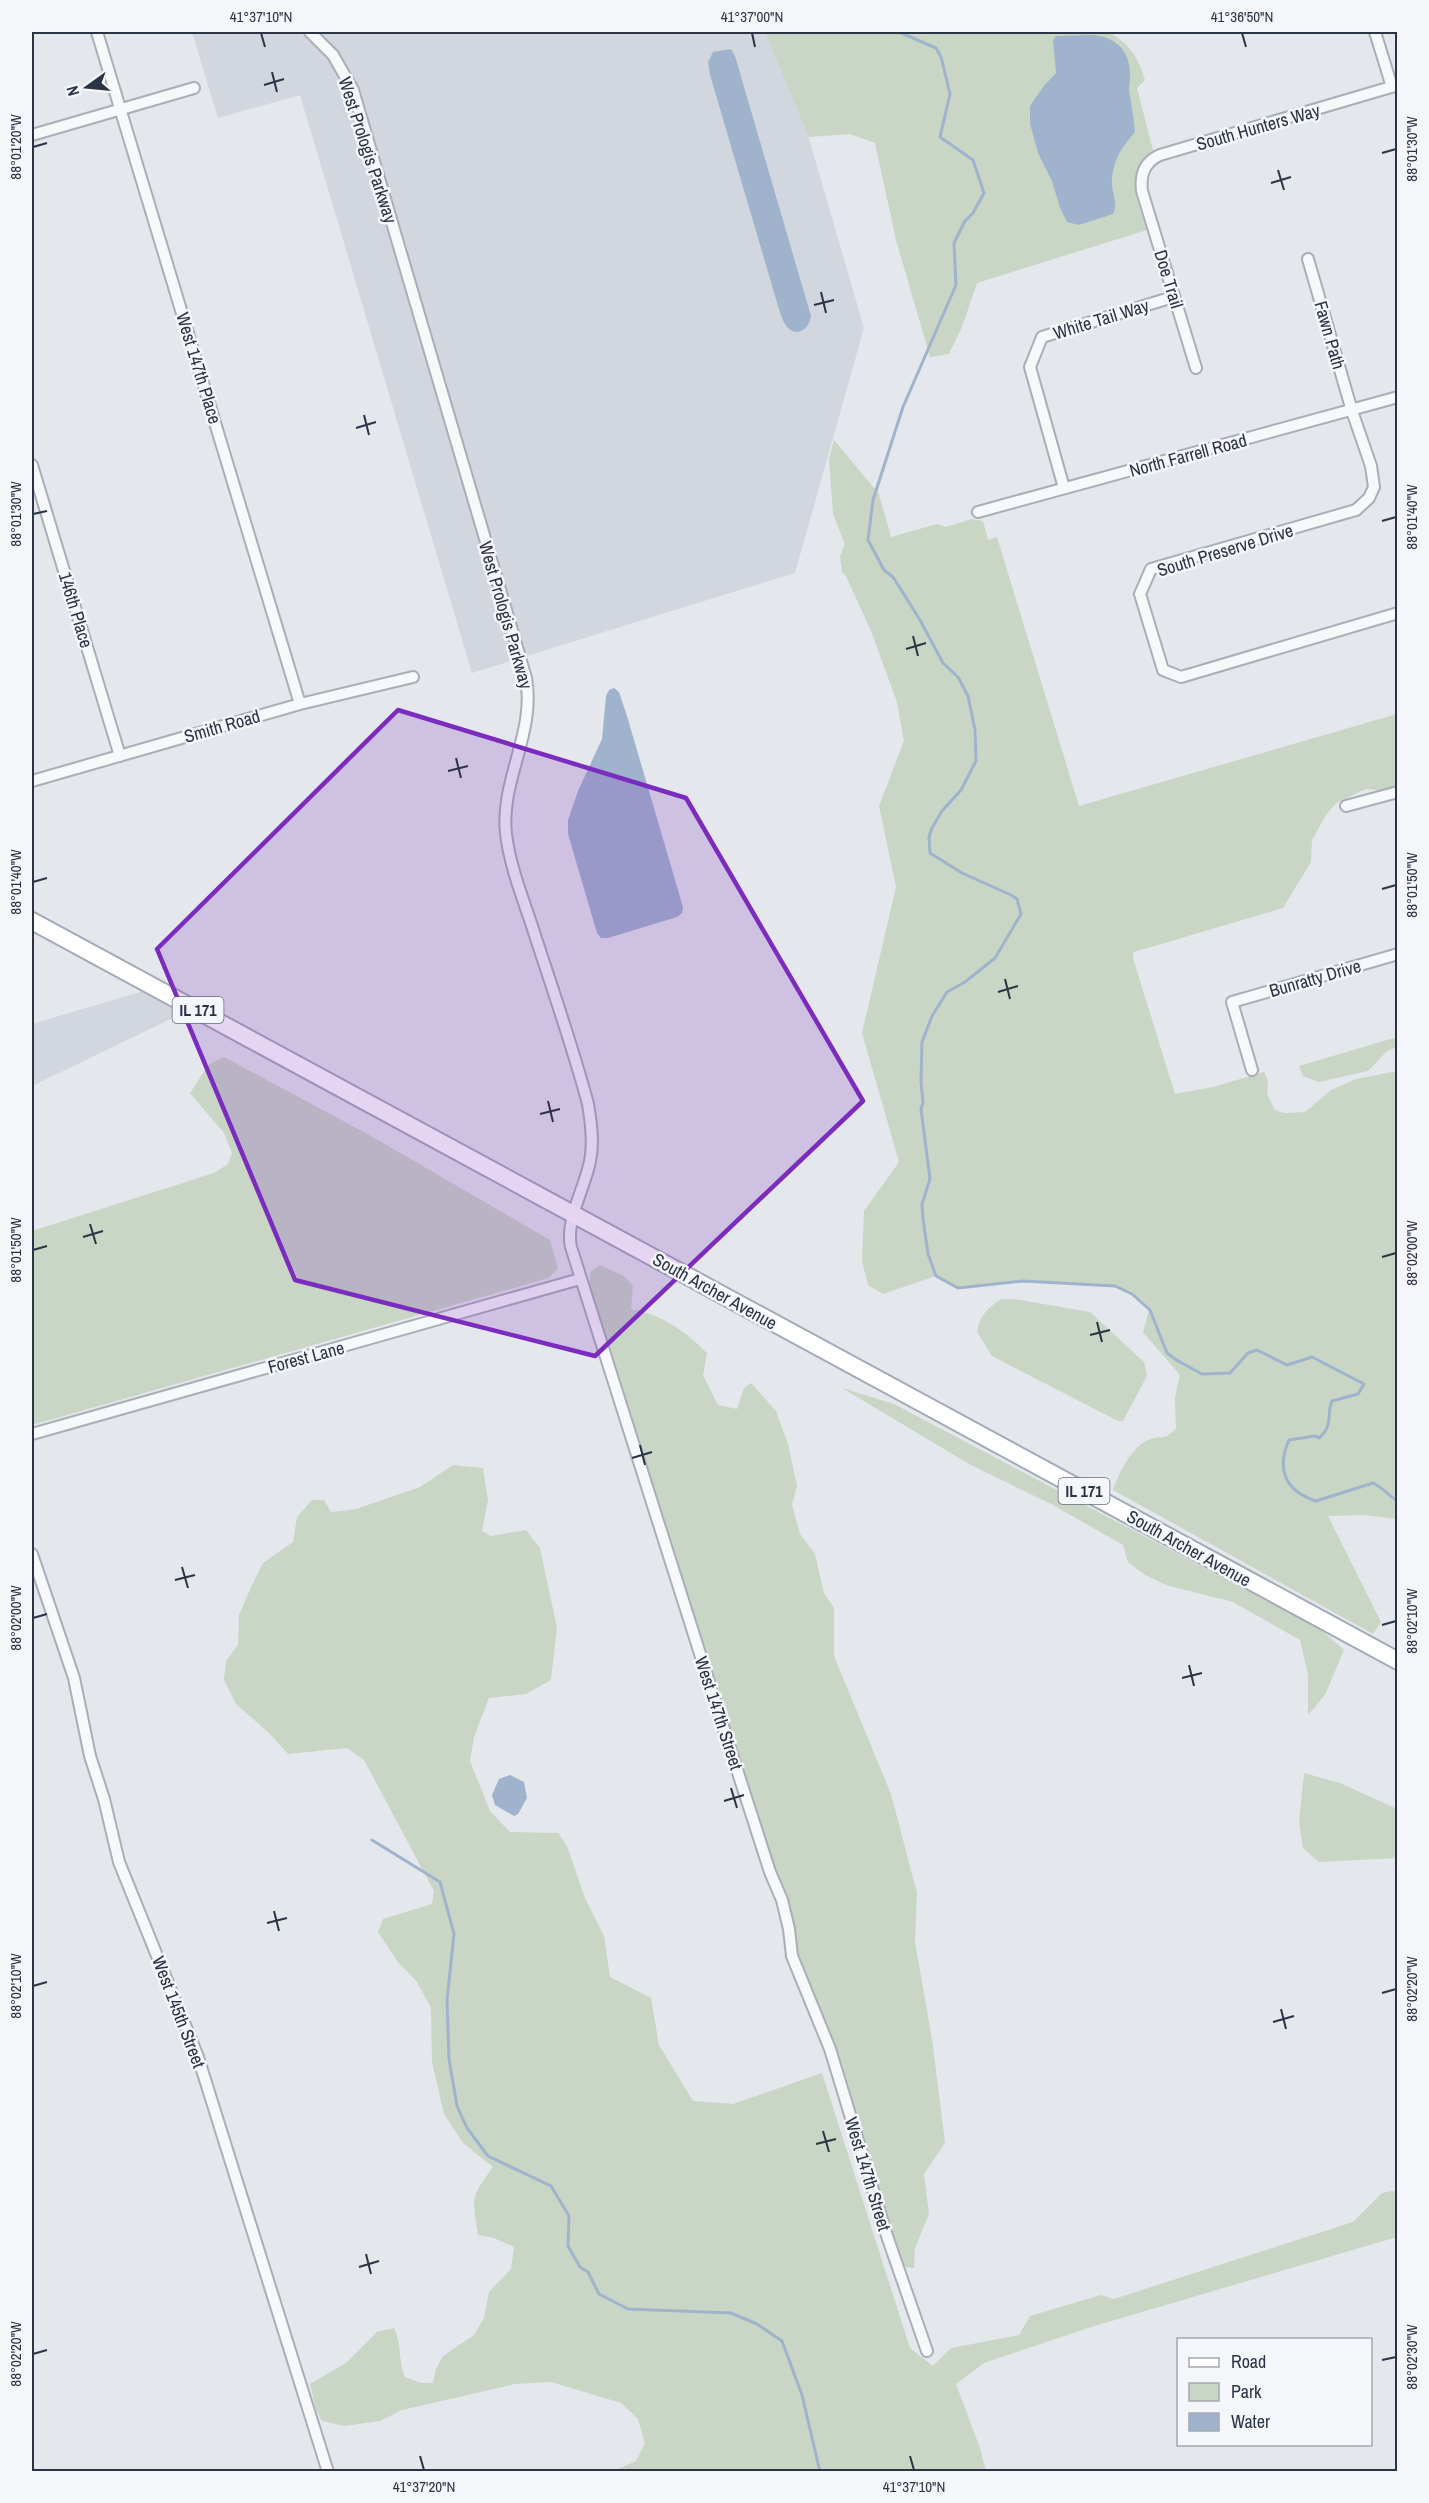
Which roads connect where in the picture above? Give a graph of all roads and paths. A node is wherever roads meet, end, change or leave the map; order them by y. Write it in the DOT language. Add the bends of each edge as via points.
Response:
graph roads {
  1 [pos="97,32"];
  2 [pos="310,32"];
  3 [pos="1375,32"];
  4 [pos="1395,86"];
  5 [pos="194,88"];
  6 [pos="121,109"];
  7 [pos="32,135"];
  8 [pos="1142,190"];
  9 [pos="1308,259"];
  10 [pos="1173,297"];
  11 [pos="1196,368"];
  12 [pos="1398,398"];
  13 [pos="1352,411"];
  14 [pos="32,465"];
  15 [pos="1064,488"];
  16 [pos="978,512"];
  17 [pos="1398,613"];
  18 [pos="413,677"];
  19 [pos="300,704"];
  20 [pos="120,756"];
  21 [pos="32,781"];
  22 [pos="1398,792"];
  23 [pos="1346,806"];
  24 [pos="32,921"];
  25 [pos="1398,954"];
  26 [pos="1252,1070"];
  27 [pos="574,1214"];
  28 [pos="579,1279"];
  29 [pos="32,1434"];
  30 [pos="32,1554"];
  31 [pos="1398,1661"];
  32 [pos="927,2351"];
  33 [pos="328,2472"];
  1 -- 6 [label="street, West 147th Place"];
  2 -- 27 [label="street, West Prologis Parkway" via="333,55 353,90 526,678 529,710 508,786 506,832 515,873 588,1104 591,1158"];
  3 -- 4 [label="street"];
  4 -- 8 [label="street, South Hunters Way" via="1154,158 1142,173"];
  5 -- 6 [label="street"];
  6 -- 7 [label="street"];
  6 -- 19 [label="street, West 147th Place"];
  8 -- 10 [label="street, Doe Trail"];
  9 -- 13 [label="street, Fawn Path"];
  10 -- 11 [label="street, Doe Trail"];
  10 -- 15 [label="street, White Tail Way" via="1042,337 1030,367"];
  12 -- 13 [label="street, North Farrell Road"];
  13 -- 15 [label="street, North Farrell Road"];
  13 -- 17 [label="street, South Preserve Drive" via="1374,487 1356,510 1151,569 1140,594 1163,670 1181,677"];
  14 -- 20 [label="street, 146th Place"];
  15 -- 16 [label="street, North Farrell Road"];
  18 -- 19 [label="street, Smith Road"];
  19 -- 20 [label="street, Smith Road"];
  20 -- 21 [label="street, Smith Road"];
  22 -- 23 [label="street"];
  24 -- 27 [label="main road, South Archer Avenue / IL 171"];
  25 -- 26 [label="street, Bunratty Drive" via="1232,1002"];
  27 -- 28 [label="street, West Prologis Parkway" via="569,1240"];
  27 -- 31 [label="main road, South Archer Avenue / IL 171"];
  28 -- 29 [label="street, Forest Lane"];
  28 -- 32 [label="street, West 147th Street" via="782,1900 799,1978 830,2049"];
  30 -- 33 [label="street, West 145th Street" via="75,1681 90,1756 119,1862 198,2057"];
}
